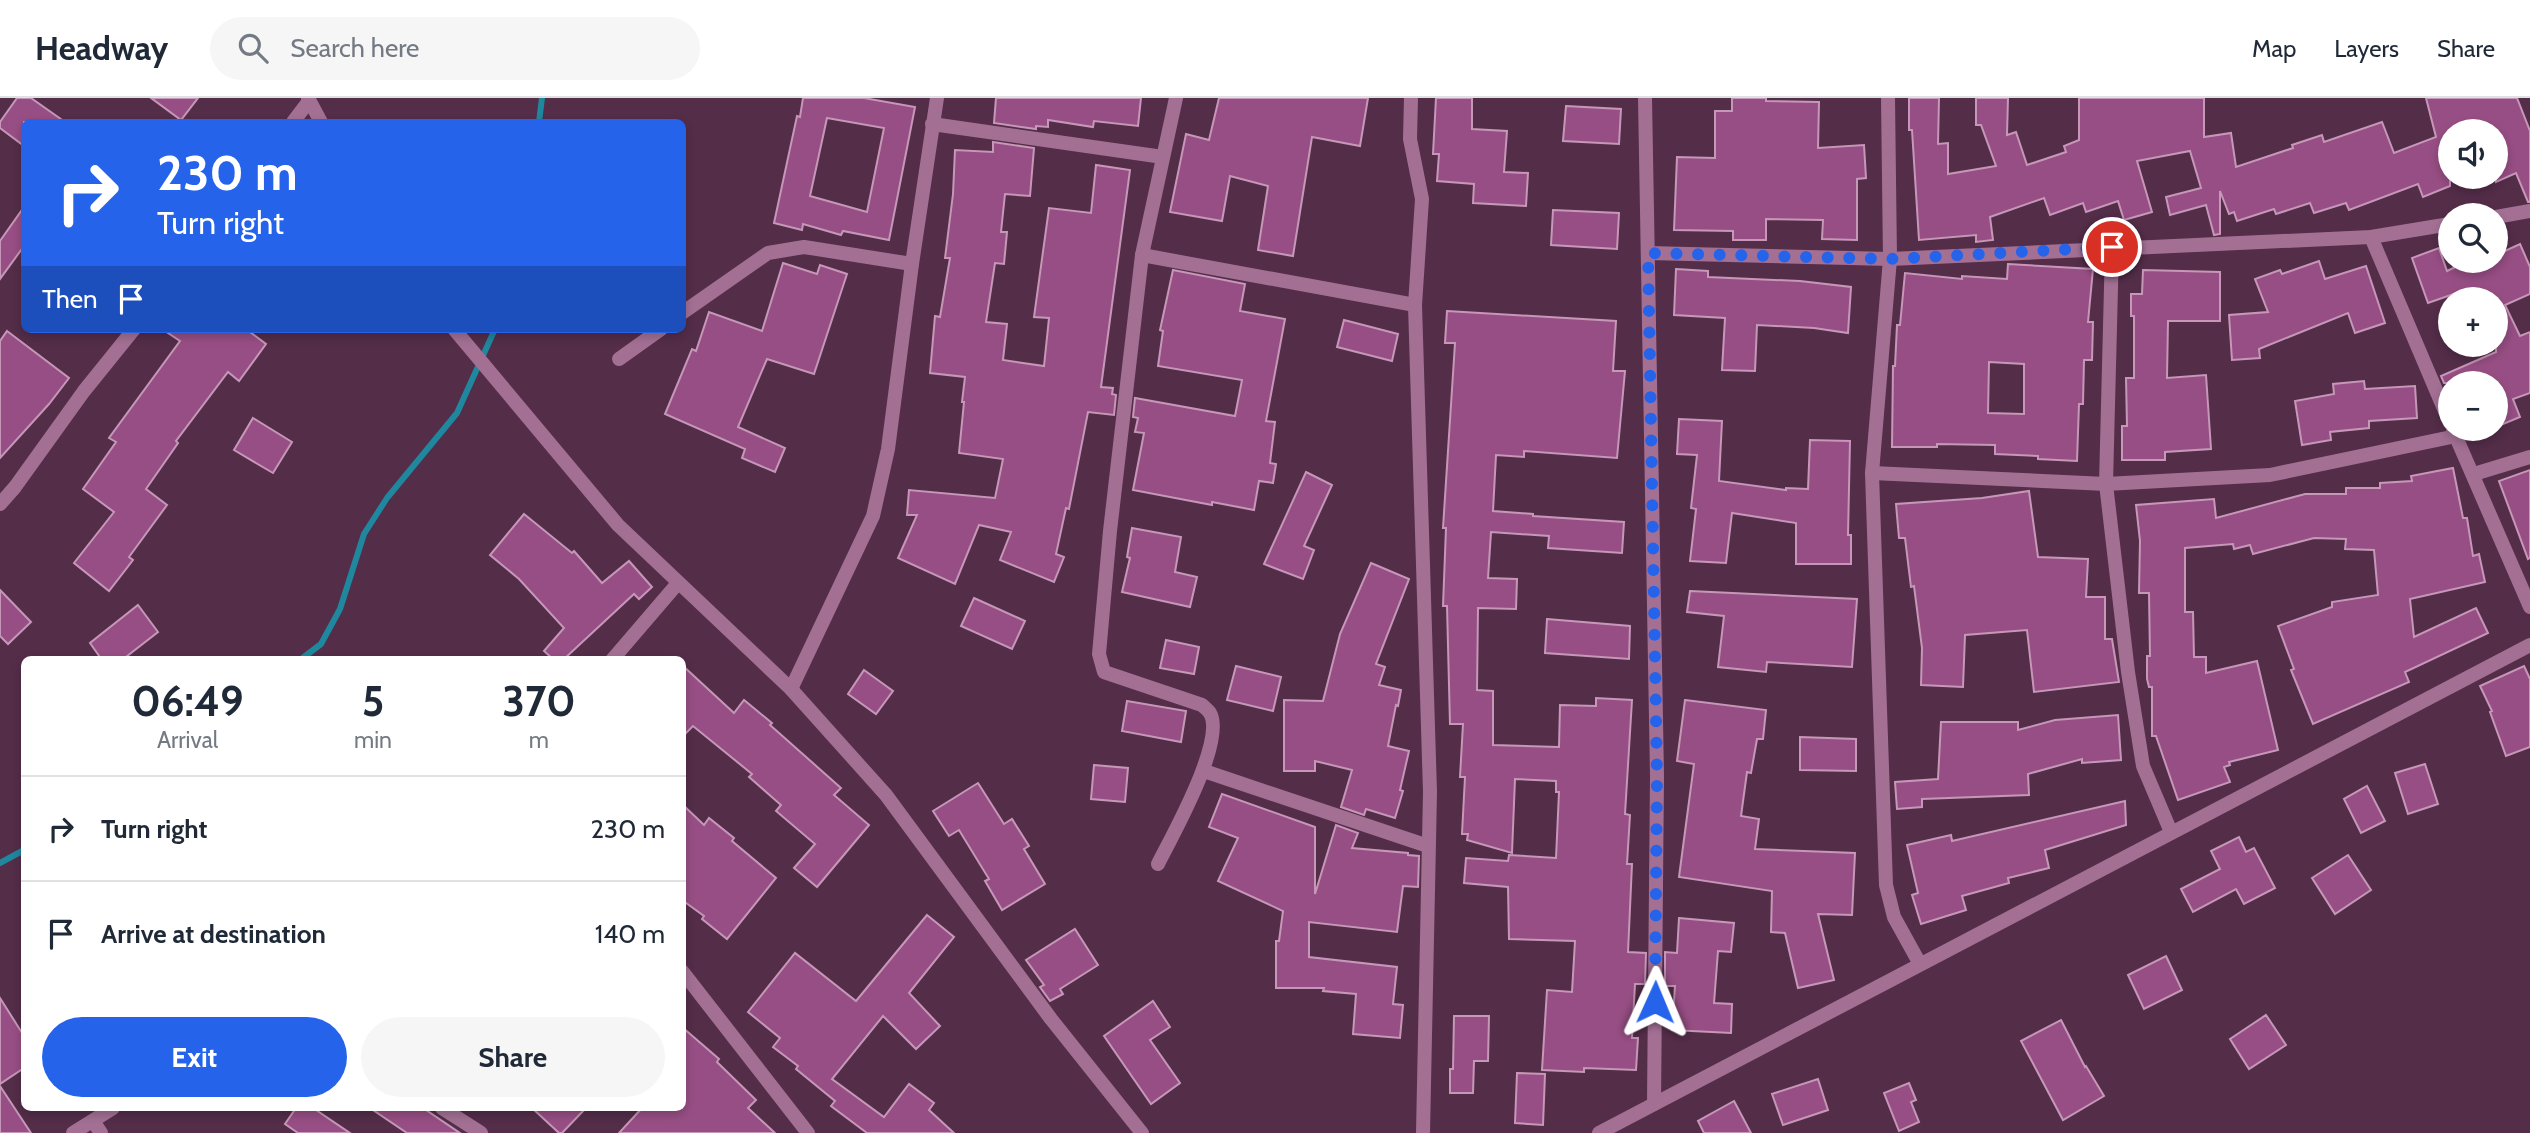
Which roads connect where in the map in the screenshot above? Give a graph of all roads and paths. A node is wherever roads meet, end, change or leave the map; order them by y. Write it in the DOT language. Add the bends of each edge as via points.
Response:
graph roads {
  1 [pos="937,98"];
  2 [pos="1176,98"];
  3 [pos="1410,98"];
  4 [pos="1645,98"];
  5 [pos="1888,98"];
  6 [pos="309,100"];
  7 [pos="295,119"];
  8 [pos="319,119"];
  9 [pos="932,124"];
  10 [pos="1163,157"];
  11 [pos="2530,211"];
  12 [pos="2508,215"];
  13 [pos="2438,226"];
  14 [pos="2371,237"];
  15 [pos="2112,247"];
  16 [pos="1648,253"];
  17 [pos="1142,254"];
  18 [pos="1890,259"];
  19 [pos="912,264"];
  20 [pos="1415,304"];
  21 [pos="686,310"];
  22 [pos="131,333"];
  23 [pos="457,333"];
  24 [pos="655,333"];
  25 [pos="619,359"];
  26 [pos="2438,394"];
  27 [pos="2438,433"];
  28 [pos="2459,441"];
  29 [pos="2530,457"];
  30 [pos="1872,473"];
  31 [pos="2474,474"];
  32 [pos="2106,484"];
  33 [pos="0,504"];
  34 [pos="678,583"];
  35 [pos="2530,607"];
  36 [pos="2530,645"];
  37 [pos="615,656"];
  38 [pos="791,689"];
  39 [pos="1204,771"];
  40 [pos="2171,832"];
  41 [pos="1428,845"];
  42 [pos="1158,864"];
  43 [pos="1920,964"];
  44 [pos="686,976"];
  45 [pos="1654,1104"];
  46 [pos="110,1111"];
  47 [pos="447,1111"];
  48 [pos="97,1127"];
  49 [pos="73,1133"];
  50 [pos="481,1133"];
  51 [pos="808,1133"];
  52 [pos="1142,1133"];
  53 [pos="1423,1133"];
  54 [pos="1599,1133"];
  1 -- 9 [label="street"];
  2 -- 10 [label="street"];
  3 -- 20 [label="street" via="1410,139 1422,199"];
  4 -- 16 [label="street"];
  5 -- 18 [label="street"];
  6 -- 7 [label="street"];
  6 -- 8 [label="street"];
  9 -- 10 [label="street"];
  9 -- 19 [label="street"];
  10 -- 17 [label="street"];
  11 -- 12 [label="street"];
  13 -- 14 [label="street"];
  14 -- 15 [label="street"];
  14 -- 26 [label="street"];
  15 -- 18 [label="street"];
  15 -- 32 [label="street"];
  16 -- 18 [label="street"];
  16 -- 45 [label="street" via="1657,776"];
  17 -- 20 [label="street"];
  17 -- 39 [label="street" via="1099,654 1104,672 1202,705 1213,728"];
  18 -- 30 [label="street"];
  19 -- 21 [label="street" via="804,247 768,253"];
  19 -- 38 [label="street" via="888,449 873,516"];
  20 -- 41 [label="street"];
  22 -- 33 [label="street"];
  23 -- 34 [label="street" via="618,525"];
  24 -- 25 [label="street"];
  27 -- 32 [label="street" via="2270,475"];
  28 -- 31 [label="street"];
  29 -- 31 [label="street"];
  30 -- 32 [label="street"];
  30 -- 43 [label="street" via="1886,885 1894,917"];
  31 -- 35 [label="street"];
  32 -- 40 [label="street" via="2143,766"];
  34 -- 37 [label="street"];
  34 -- 38 [label="street"];
  36 -- 40 [label="street"];
  38 -- 52 [label="street" via="886,795 1051,1019"];
  39 -- 41 [label="street"];
  39 -- 42 [label="street"];
  40 -- 43 [label="street"];
  41 -- 53 [label="street"];
  43 -- 45 [label="street"];
  44 -- 51 [label="street"];
  45 -- 54 [label="street"];
  46 -- 48 [label="street"];
  47 -- 50 [label="street"];
  48 -- 49 [label="street"];
}
